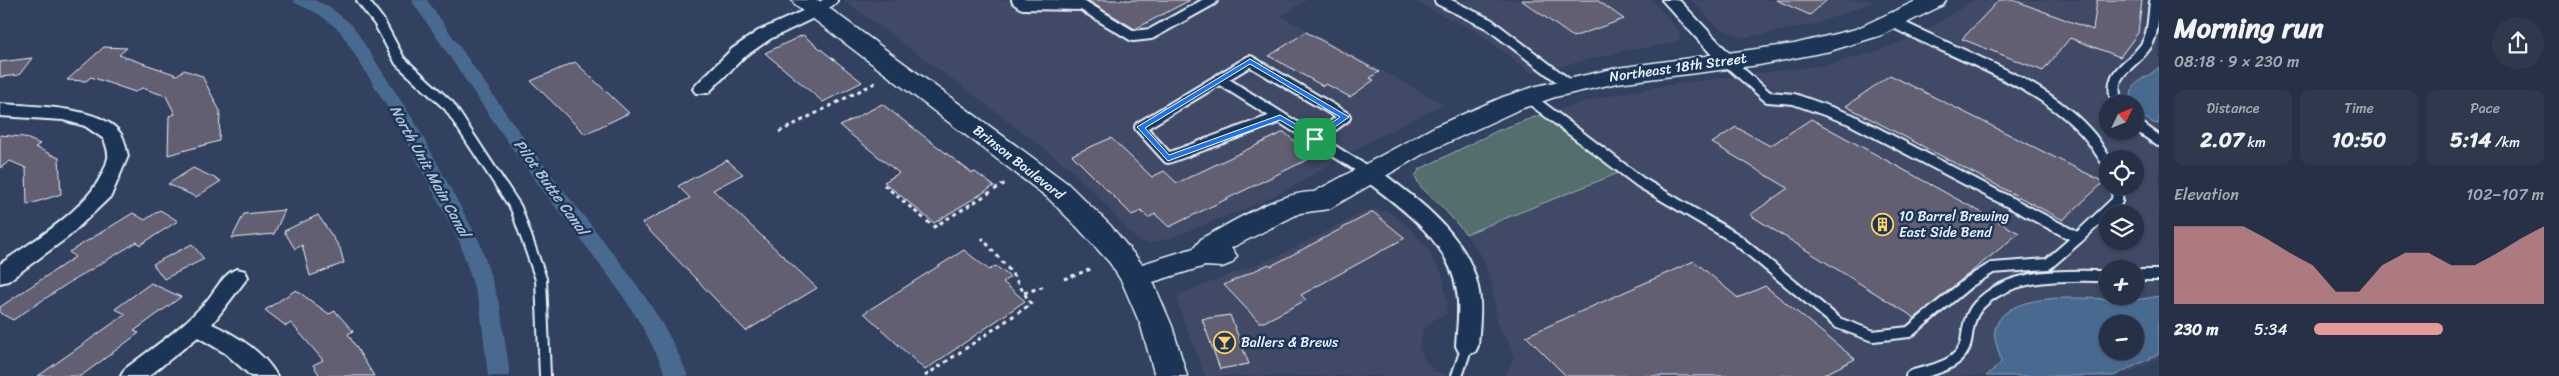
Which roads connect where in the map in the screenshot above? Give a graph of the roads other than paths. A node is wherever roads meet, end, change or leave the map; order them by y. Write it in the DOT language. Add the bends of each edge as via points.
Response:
graph roads {
  1 [pos="362,0"];
  2 [pos="1017,0"];
  3 [pos="1212,0"];
  4 [pos="1440,0"];
  5 [pos="1670,0"];
  6 [pos="1935,0"];
  7 [pos="2158,0"];
  8 [pos="817,3"];
  9 [pos="1893,22"];
  10 [pos="1726,60"];
  11 [pos="1221,80"];
  12 [pos="1569,85"];
  13 [pos="702,89"];
  14 [pos="2115,95"];
  15 [pos="1528,97"];
  16 [pos="0,110"];
  17 [pos="1280,117"];
  18 [pos="2144,130"];
  19 [pos="1315,139"];
  20 [pos="2159,141"];
  21 [pos="2099,151"];
  22 [pos="1369,173"];
  23 [pos="2117,195"];
  24 [pos="2078,238"];
  25 [pos="2144,275"];
  26 [pos="2159,275"];
  27 [pos="0,276"];
  28 [pos="2099,276"];
  29 [pos="1135,277"];
  30 [pos="237,278"];
  31 [pos="195,327"];
  32 [pos="1467,346"];
  33 [pos="133,376"];
  34 [pos="265,376"];
  35 [pos="545,376"];
  36 [pos="1171,376"];
  37 [pos="1457,376"];
  38 [pos="1912,376"];
  1 -- 35 [label="lane" via="379,22 400,60 449,106 516,208 541,279"];
  2 -- 3 [label="lane" via="1023,4 1082,5 1134,36 1152,34"];
  4 -- 12 [label="lane" via="1489,24"];
  5 -- 10 [label="street"];
  6 -- 9 [label="street, Northeast 18th Street"];
  7 -- 14 [label="lane" via="2147,45 2115,78"];
  8 -- 13 [label="street" via="738,53"];
  8 -- 29 [label="street, Brinson Boulevard" via="1057,190 1095,226"];
  9 -- 10 [label="street, Northeast 18th Street" via="1826,44 1776,55"];
  9 -- 21 [label="lane" via="2029,89 2074,119"];
  10 -- 12 [label="street, Northeast 18th Street" via="1638,70"];
  10 -- 24 [label="lane" via="1768,97 1794,99 1850,119"];
  11 -- 17 [label="lane"];
  11 -- 17 [label="lane" via="1140,127 1168,158"];
  11 -- 19 [label="lane" via="1250,61 1345,117"];
  12 -- 15 [label="street, Northeast 18th Street"];
  15 -- 22 [label="street, Northeast 18th Street" via="1449,128"];
  15 -- 24 [label="lane" via="1640,182 1735,238 1838,323 1873,336 1909,332 1969,282 1992,268 2048,264"];
  16 -- 27 [label="street" via="64,114 92,122 113,136 118,156 104,191 61,232"];
  17 -- 19 [label="lane"];
  18 -- 20 [label="lane"];
  19 -- 22 [label="lane"];
  22 -- 29 [label="street, Northeast 18th Street" via="1319,202 1315,211 1304,220 1270,237 1230,254 1218,257 1204,255"];
  22 -- 32 [label="street" via="1414,207 1448,245 1468,290"];
  23 -- 24 [label="lane" via="2117,201"];
  25 -- 26 [label="lane"];
  28 -- 38 [label="lane" via="2028,280 1990,295 1968,321 1966,344 1961,355 1945,366"];
  29 -- 36 [label="street, Brinson Boulevard" via="1151,310"];
  30 -- 31 [label="street"];
  31 -- 33 [label="street"];
  31 -- 34 [label="street" via="215,334 241,352"];
  32 -- 37 [label="lane"];
}
